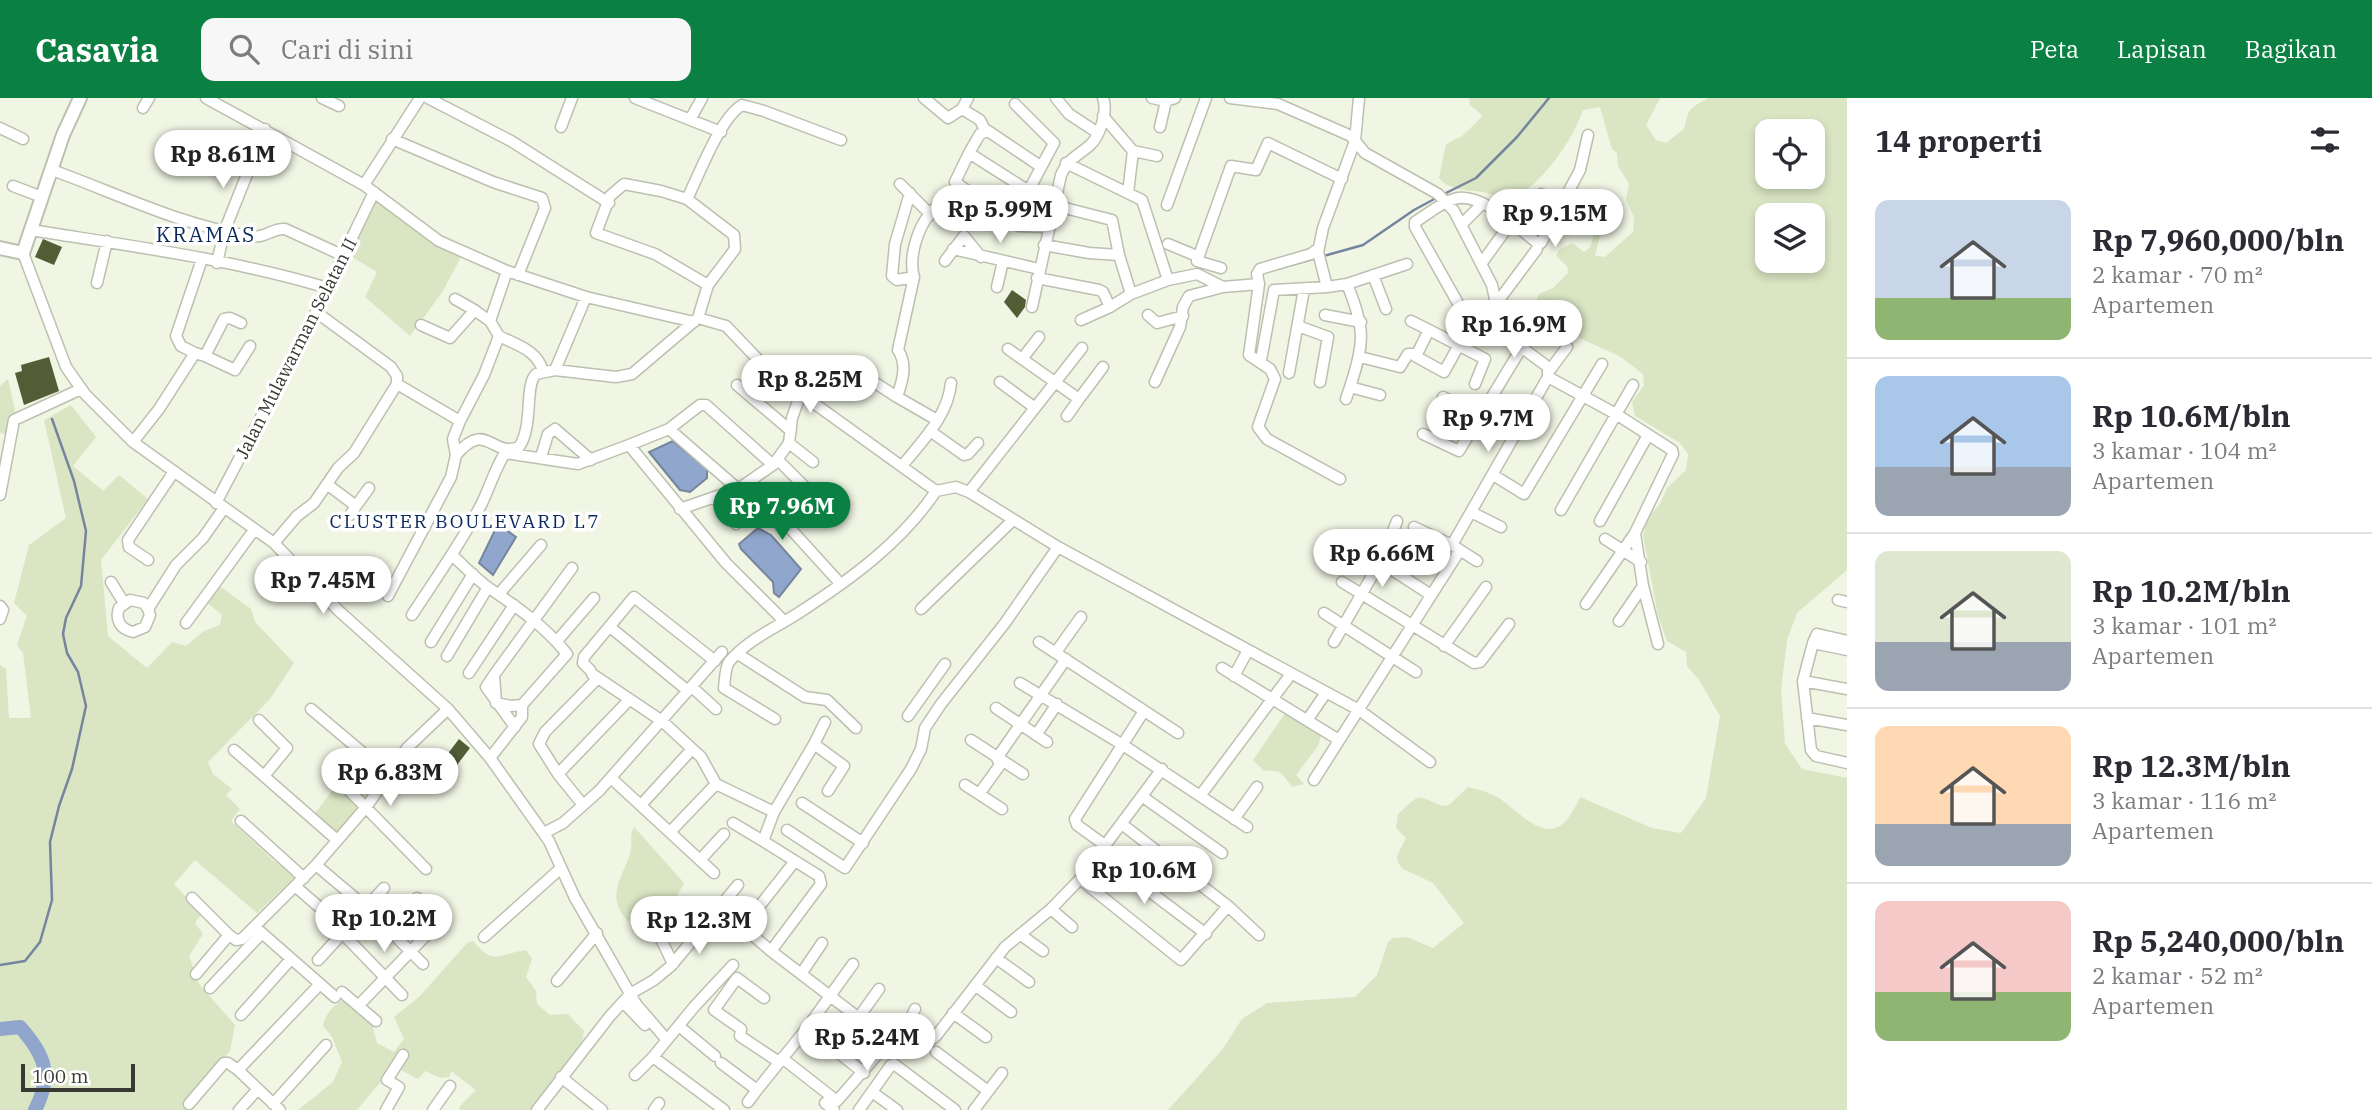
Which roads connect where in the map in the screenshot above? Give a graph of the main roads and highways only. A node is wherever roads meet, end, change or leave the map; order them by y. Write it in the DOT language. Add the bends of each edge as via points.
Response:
graph roads {
  1 [pos="80,98"];
  2 [pos="0,248"];
  1 -- 2 [label="main road" via="23,253"];
}
